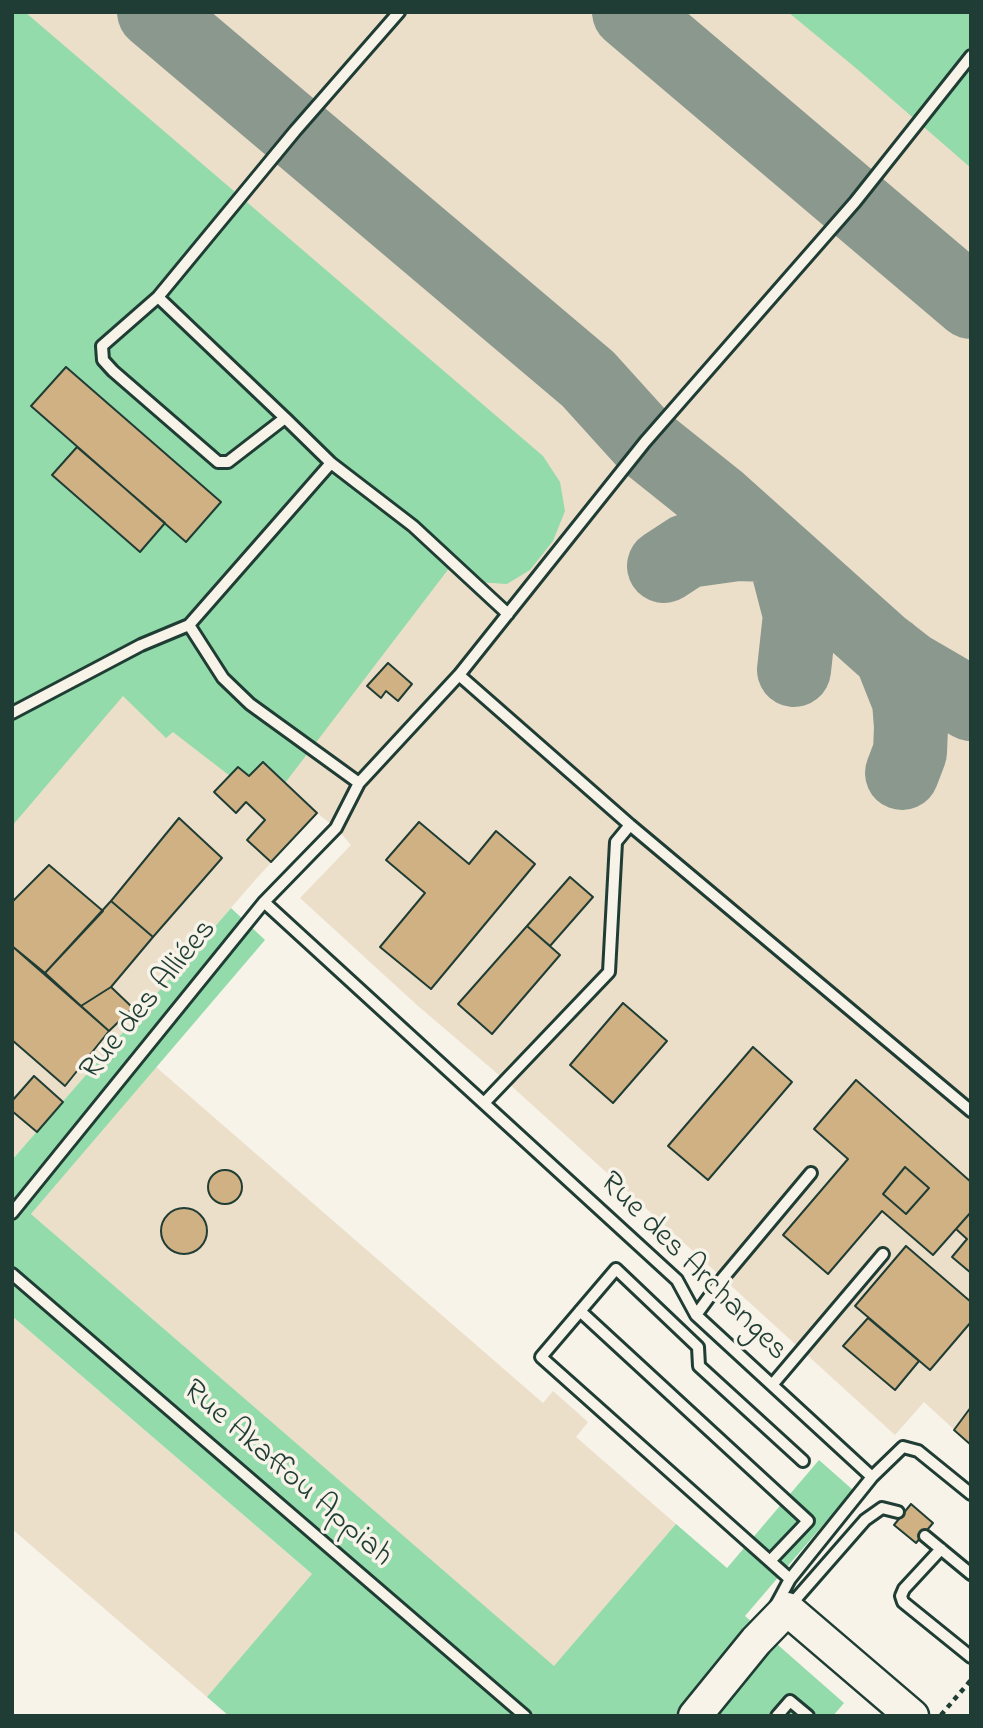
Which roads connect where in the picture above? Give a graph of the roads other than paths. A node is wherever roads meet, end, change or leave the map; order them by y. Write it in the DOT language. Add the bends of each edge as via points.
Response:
graph roads {
  1 [pos="399,12"];
  2 [pos="971,56"];
  3 [pos="158,297"];
  4 [pos="285,418"];
  5 [pos="331,463"];
  6 [pos="508,614"];
  7 [pos="189,625"];
  8 [pos="459,676"];
  9 [pos="12,713"];
  10 [pos="359,783"];
  11 [pos="630,825"];
  12 [pos="264,902"];
  13 [pos="484,1103"];
  14 [pos="971,1111"];
  15 [pos="811,1173"];
  16 [pos="12,1213"];
  17 [pos="883,1254"];
  18 [pos="12,1274"];
  19 [pos="580,1311"];
  20 [pos="696,1315"];
  21 [pos="772,1385"];
  22 [pos="803,1461"];
  23 [pos="872,1478"];
  24 [pos="971,1494"];
  25 [pos="898,1512"];
  26 [pos="925,1535"];
  27 [pos="941,1549"];
  28 [pos="770,1561"];
  29 [pos="971,1574"];
  30 [pos="789,1594"];
  31 [pos="971,1657"];
  32 [pos="525,1716"];
  33 [pos="695,1716"];
  34 [pos="777,1716"];
  35 [pos="808,1716"];
  36 [pos="912,1716"];
  1 -- 3 [label="lane"];
  2 -- 6 [label="lane, Rue des Alliées" via="856,202 645,442"];
  3 -- 4 [label="lane"];
  3 -- 4 [label="lane" via="102,346 103,360 113,371 218,461 228,463"];
  4 -- 5 [label="lane"];
  5 -- 6 [label="lane" via="413,526"];
  5 -- 7 [label="lane"];
  6 -- 8 [label="lane, Rue des Alliées"];
  7 -- 9 [label="lane"];
  7 -- 10 [label="lane" via="223,678 250,704"];
  8 -- 10 [label="lane, Rue des Alliées"];
  8 -- 11 [label="lane"];
  10 -- 12 [label="lane, Rue des Alliées" via="336,828"];
  11 -- 13 [label="lane" via="616,842 609,972"];
  11 -- 14 [label="lane"];
  12 -- 13 [label="lane, Rue des Archanges"];
  12 -- 16 [label="lane, Rue des Alliées"];
  13 -- 20 [label="lane, Rue des Archanges" via="677,1280"];
  15 -- 20 [label="lane"];
  17 -- 21 [label="lane"];
  18 -- 32 [label="lane, Rue Akaffou Appiah"];
  19 -- 22 [label="lane" via="616,1269 698,1347 699,1366"];
  19 -- 28 [label="lane" via="808,1521"];
  19 -- 28 [label="lane" via="541,1357"];
  20 -- 21 [label="lane, Rue des Archanges"];
  21 -- 23 [label="lane, Rue des Archanges"];
  23 -- 24 [label="lane" via="904,1447 918,1451"];
  23 -- 30 [label="lane"];
  25 -- 30 [label="lane" via="882,1508 864,1520"];
  26 -- 27 [label="lane"];
  27 -- 29 [label="lane"];
  27 -- 31 [label="lane" via="901,1596"];
  28 -- 30 [label="lane"];
  30 -- 33 [label="main road"];
  30 -- 36 [label="main road"];
  34 -- 35 [label="lane" via="790,1701"];
}
